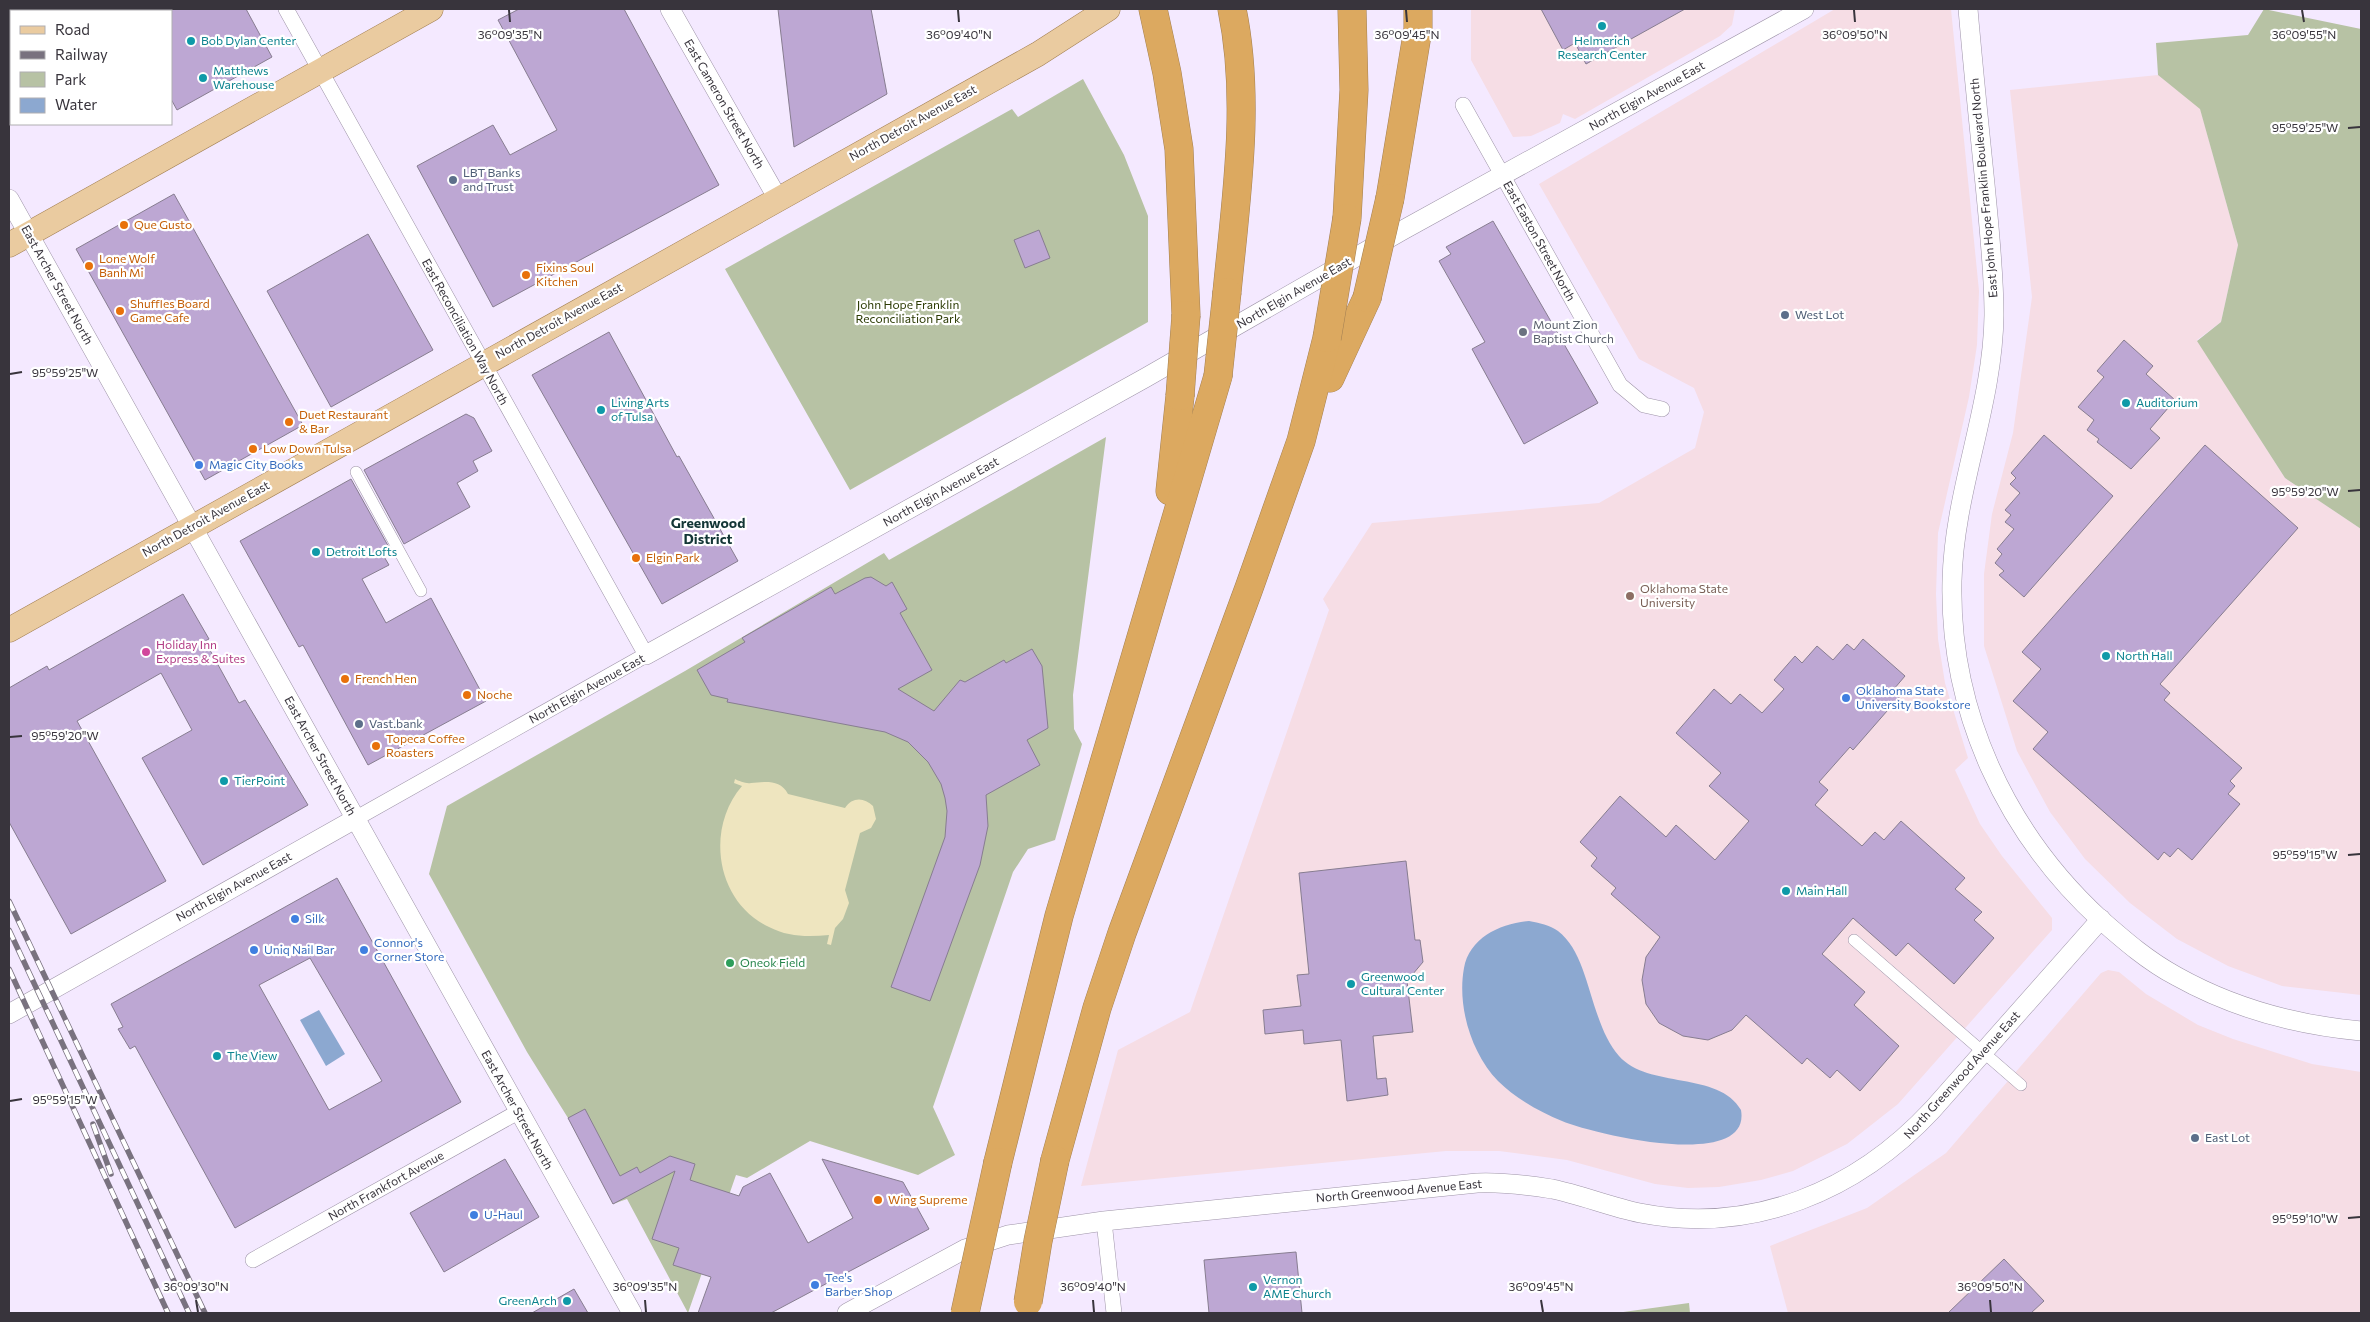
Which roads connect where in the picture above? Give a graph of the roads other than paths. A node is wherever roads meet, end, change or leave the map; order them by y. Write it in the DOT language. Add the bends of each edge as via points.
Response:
graph roads {
  1 [pos="286,9"];
  2 [pos="431,9"];
  3 [pos="670,9"];
  4 [pos="1108,9"];
  5 [pos="1232,9"];
  6 [pos="1352,9"];
  7 [pos="1418,9"];
  8 [pos="1804,9"];
  9 [pos="1968,9"];
  10 [pos="1155,17"];
  11 [pos="320,71"];
  12 [pos="1463,105"];
  13 [pos="1502,177"];
  14 [pos="9,199"];
  15 [pos="778,199"];
  16 [pos="19,239"];
  17 [pos="482,364"];
  18 [pos="1662,410"];
  19 [pos="1301,441"];
  20 [pos="356,472"];
  21 [pos="192,527"];
  22 [pos="421,591"];
  23 [pos="9,630"];
  24 [pos="646,655"];
  25 [pos="1118,717"];
  26 [pos="355,819"];
  27 [pos="2101,919"];
  28 [pos="1854,940"];
  29 [pos="9,1014"];
  30 [pos="2361,1031"];
  31 [pos="1983,1052"];
  32 [pos="2021,1085"];
  33 [pos="518,1112"];
  34 [pos="1104,1221"];
  35 [pos="253,1260"];
  36 [pos="1028,1308"];
  37 [pos="632,1313"];
  38 [pos="847,1313"];
  39 [pos="965,1313"];
  40 [pos="1114,1313"];
  1 -- 11 [label="street, East Reconciliation Way North"];
  2 -- 11 [label="main road"];
  3 -- 15 [label="street, East Cameron Street North"];
  4 -- 15 [label="main road, North Detroit Avenue East" via="1038,54"];
  5 -- 25 [label="highway, bridge" via="1240,68 1241,109 1238,182 1218,376"];
  6 -- 19 [label="highway, bridge" via="1354,90 1347,218 1327,338"];
  7 -- 19 [label="highway, bridge" via="1390,198 1367,298"];
  8 -- 13 [label="street, North Elgin Avenue East"];
  9 -- 27 [label="street, East John Hope Franklin Boulevard North" via="1990,239 1994,317 1987,391 1955,536 1954,629 1962,687 1975,733 2009,808 2045,862 2075,897"];
  10 -- 25 [label="highway, bridge" via="1179,149 1186,315 1166,514 1153,581"];
  11 -- 16 [label="main road"];
  11 -- 17 [label="street, East Reconciliation Way North"];
  12 -- 13 [label="street, East Easton Street North"];
  13 -- 18 [label="street, East Easton Street North" via="1620,385 1644,405"];
  13 -- 24 [label="street, North Elgin Avenue East"];
  14 -- 16 [label="street, East Archer Street North"];
  15 -- 17 [label="main road, North Detroit Avenue East"];
  16 -- 21 [label="street, East Archer Street North"];
  17 -- 21 [label="main road, North Detroit Avenue East"];
  17 -- 24 [label="street, East Reconciliation Way North"];
  19 -- 36 [label="highway, bridge" via="1085,1046 1055,1160"];
  20 -- 22 [label="street"];
  21 -- 23 [label="main road, North Detroit Avenue East"];
  21 -- 26 [label="street, East Archer Street North"];
  24 -- 26 [label="street, North Elgin Avenue East"];
  25 -- 39 [label="highway, bridge" via="1056,925"];
  26 -- 29 [label="street, North Elgin Avenue East"];
  26 -- 33 [label="street, East Archer Street North"];
  27 -- 30 [label="street" via="2134,949 2221,998 2285,1019"];
  27 -- 31 [label="street, North Greenwood Avenue East"];
  28 -- 31 [label="street"];
  31 -- 32 [label="street"];
  31 -- 34 [label="street, North Greenwood Avenue East" via="1920,1123 1875,1162 1826,1190 1758,1212 1701,1218 1662,1216 1552,1190 1484,1182"];
  33 -- 35 [label="street, North Frankfort Avenue"];
  33 -- 37 [label="street, East Archer Street North"];
  34 -- 38 [label="street, North Greenwood Avenue East" via="1008,1235 965,1249"];
  34 -- 40 [label="street"];
}
